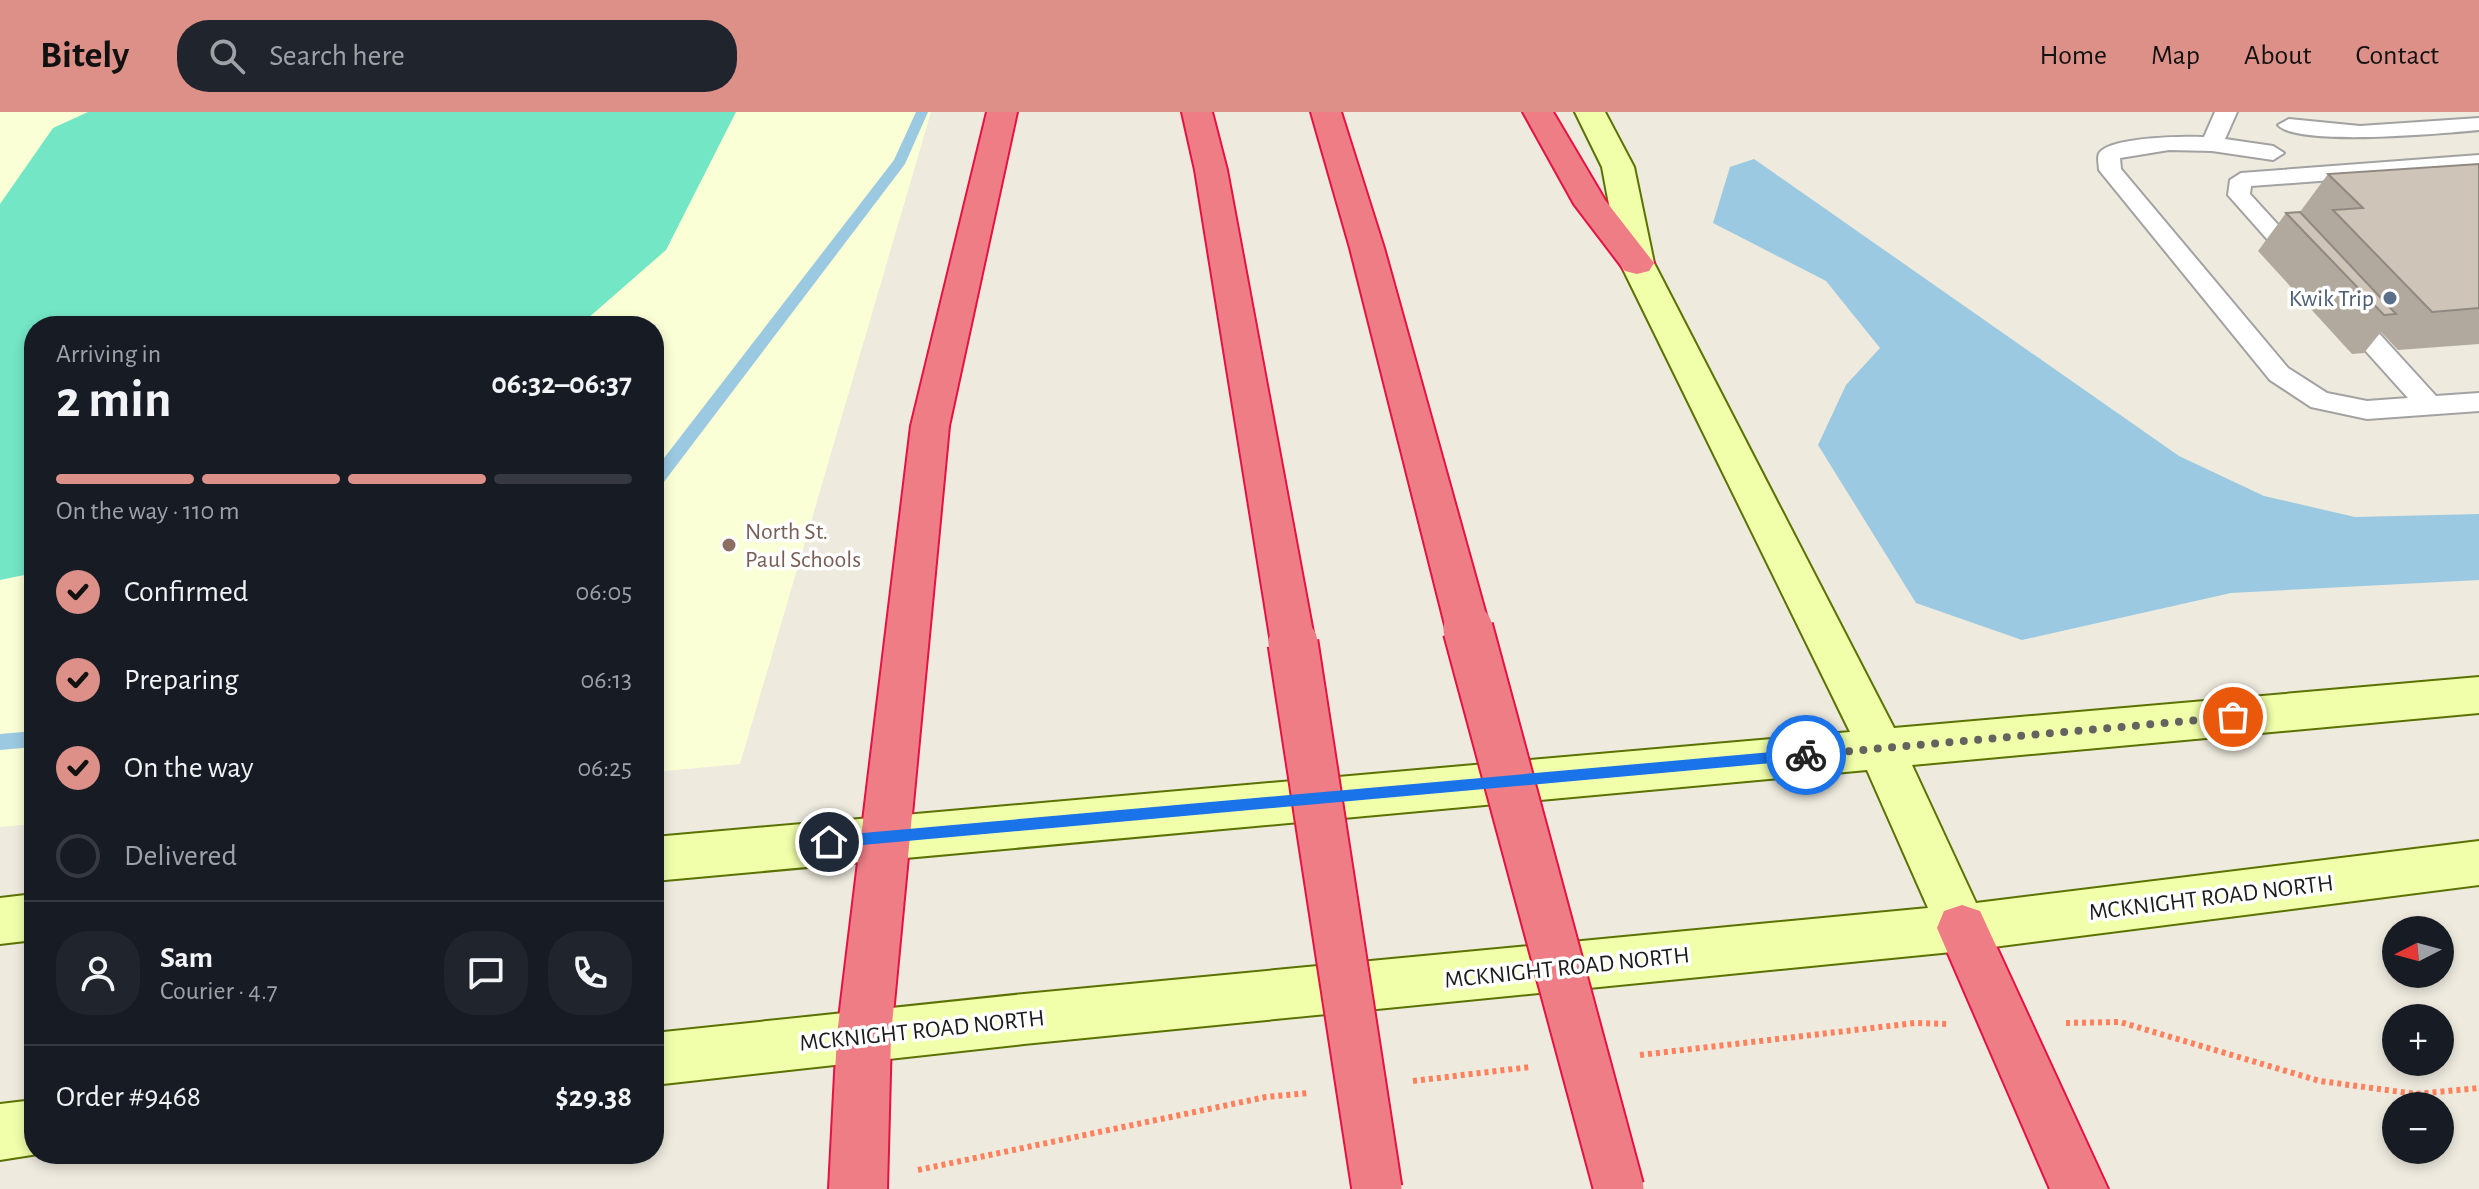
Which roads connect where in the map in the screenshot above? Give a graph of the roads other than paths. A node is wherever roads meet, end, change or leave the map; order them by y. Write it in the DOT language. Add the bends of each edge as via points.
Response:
graph roads {
  1 [pos="1002,112"];
  2 [pos="1197,112"];
  3 [pos="1326,112"];
  4 [pos="1538,112"];
  5 [pos="1590,112"];
  6 [pos="2226,112"];
  7 [pos="2291,118"];
  8 [pos="2479,124"];
  9 [pos="2247,127"];
  10 [pos="2360,132"];
  11 [pos="2213,142"];
  12 [pos="2312,150"];
  13 [pos="2273,153"];
  14 [pos="2479,162"];
  15 [pos="1637,263"];
  16 [pos="2310,273"];
  17 [pos="2330,295"];
  18 [pos="2479,402"];
  19 [pos="2430,406"];
  20 [pos="2479,695"];
  21 [pos="1881,748"];
  22 [pos="887,836"];
  23 [pos="664,858"];
  24 [pos="2479,863"];
  25 [pos="24,918"];
  26 [pos="0,921"];
  27 [pos="1962,928"];
  28 [pos="864,1035"];
  29 [pos="664,1058"];
  30 [pos="24,1129"];
  31 [pos="0,1132"];
  32 [pos="858,1189"];
  33 [pos="1377,1189"];
  34 [pos="1619,1189"];
  35 [pos="2079,1189"];
  1 -- 22 [label="highway" via="930,426"];
  2 -- 33 [label="highway, bridge" via="1293,643"];
  3 -- 34 [label="highway, bridge"];
  4 -- 15 [label="highway" via="1591,204"];
  5 -- 15 [label="street" via="1618,167"];
  6 -- 11 [label="lane"];
  7 -- 10 [label="lane"];
  8 -- 10 [label="lane"];
  9 -- 11 [label="lane"];
  10 -- 12 [label="lane"];
  11 -- 13 [label="lane"];
  11 -- 19 [label="lane" via="2125,148 2109,155 2110,170 2279,374 2320,401 2367,410"];
  14 -- 16 [label="lane" via="2241,180 2239,195"];
  15 -- 21 [label="street"];
  17 -- 19 [label="lane"];
  18 -- 19 [label="lane"];
  20 -- 21 [label="street"];
  21 -- 22 [label="street"];
  21 -- 27 [label="street"];
  22 -- 23 [label="street"];
  22 -- 28 [label="highway"];
  24 -- 27 [label="street, MCKNIGHT ROAD NORTH"];
  25 -- 26 [label="street"];
  27 -- 28 [label="street, MCKNIGHT ROAD NORTH"];
  27 -- 35 [label="highway"];
  28 -- 29 [label="street, MCKNIGHT ROAD NORTH"];
  28 -- 32 [label="highway"];
  30 -- 31 [label="street"];
}
